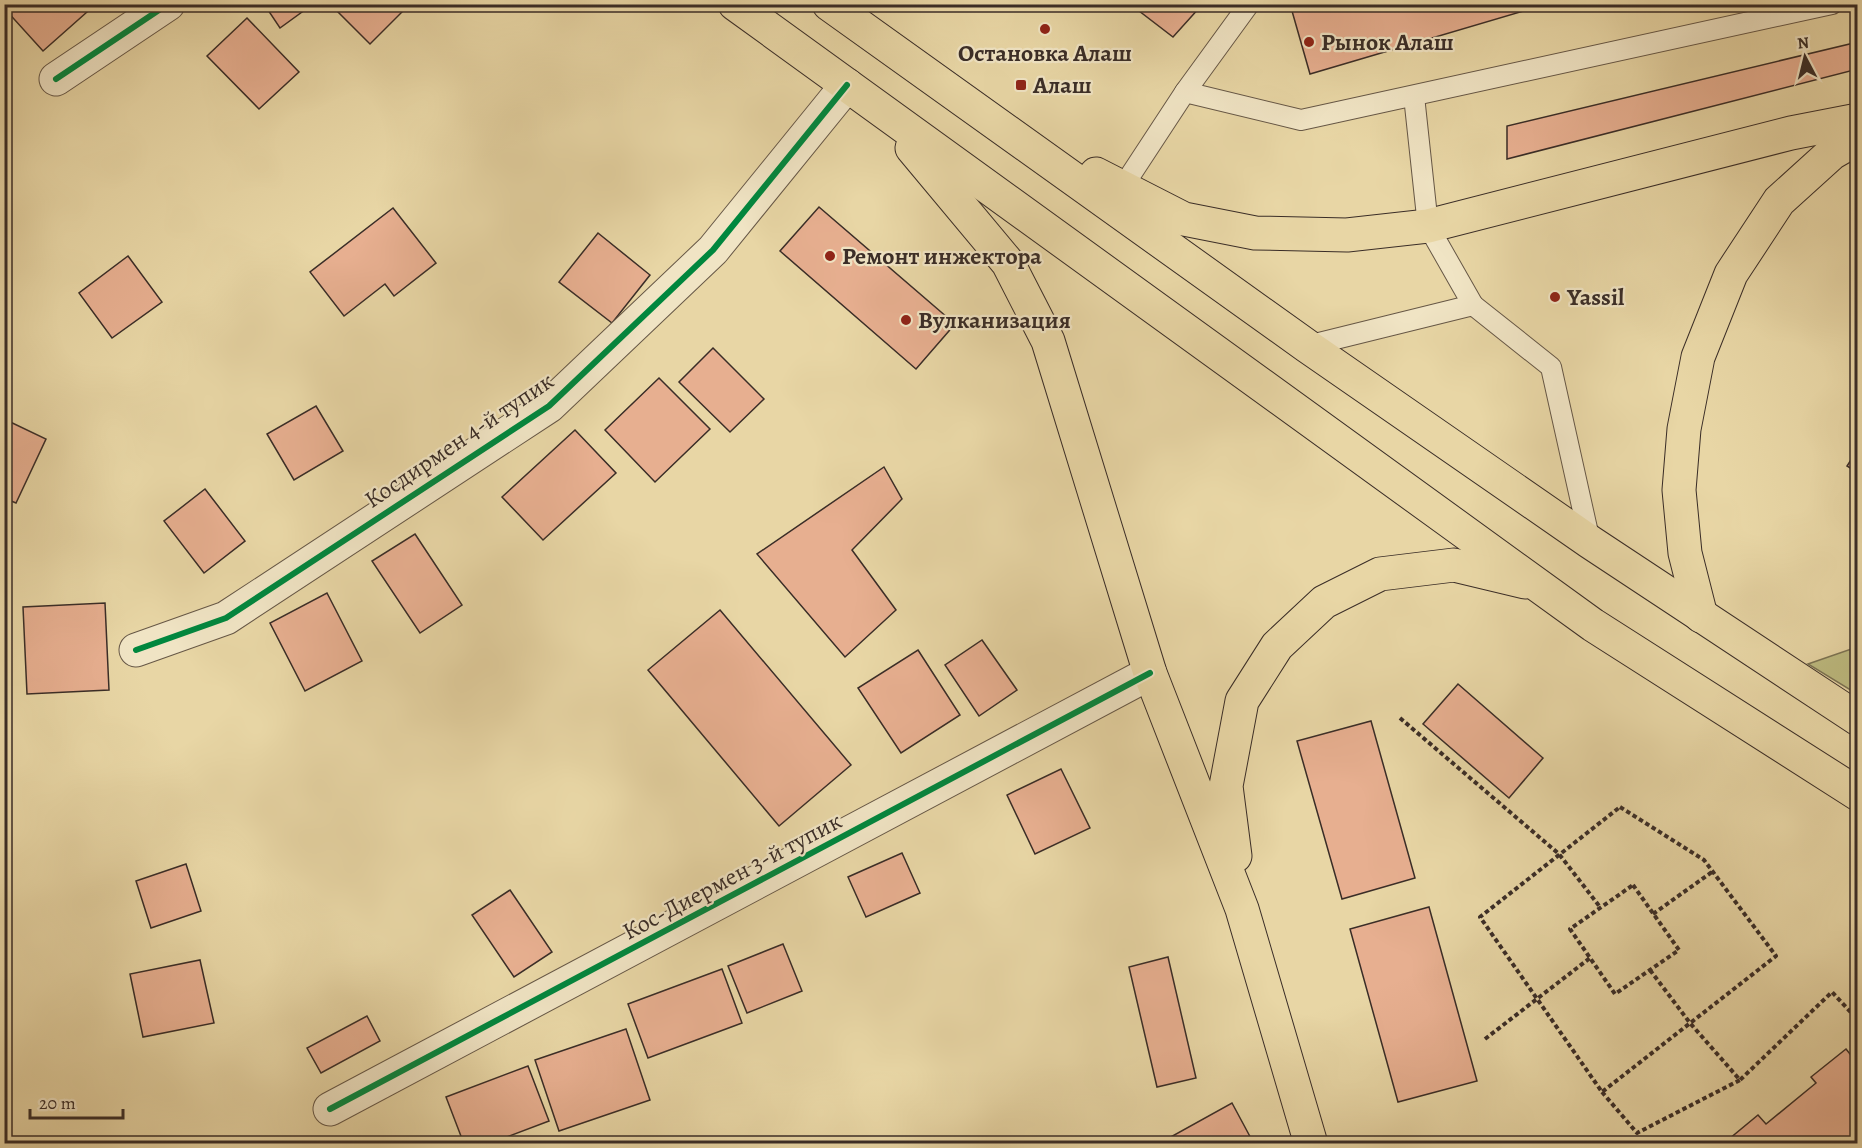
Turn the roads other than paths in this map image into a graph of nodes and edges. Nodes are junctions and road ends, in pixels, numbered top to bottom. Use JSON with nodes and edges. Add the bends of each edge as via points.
{"nodes":[{"id":1,"x":168,"y":4,"type":"edge"},
{"id":2,"x":735,"y":4,"type":"edge"},
{"id":3,"x":829,"y":4,"type":"edge"},
{"id":4,"x":1249,"y":4,"type":"edge"},
{"id":5,"x":1832,"y":4,"type":"edge"},
{"id":6,"x":56,"y":78,"type":"dead end"},
{"id":7,"x":847,"y":85,"type":"junction"},
{"id":8,"x":1185,"y":92,"type":"junction"},
{"id":9,"x":1414,"y":96,"type":"junction"},
{"id":10,"x":965,"y":101,"type":"junction"},
{"id":11,"x":890,"y":117,"type":"junction"},
{"id":12,"x":1857,"y":120,"type":"edge"},
{"id":13,"x":1857,"y":138,"type":"edge"},
{"id":14,"x":1122,"y":188,"type":"junction"},
{"id":15,"x":1428,"y":226,"type":"junction"},
{"id":16,"x":1473,"y":305,"type":"junction"},
{"id":17,"x":1307,"y":346,"type":"junction"},
{"id":18,"x":1590,"y":542,"type":"junction"},
{"id":19,"x":1538,"y":585,"type":"junction"},
{"id":20,"x":1701,"y":616,"type":"junction"},
{"id":21,"x":136,"y":650,"type":"dead end"},
{"id":22,"x":1150,"y":673,"type":"junction"},
{"id":23,"x":1857,"y":719,"type":"edge"},
{"id":24,"x":1857,"y":794,"type":"edge"},
{"id":25,"x":1242,"y":909,"type":"junction"},
{"id":26,"x":330,"y":1110,"type":"dead end"},
{"id":27,"x":1311,"y":1143,"type":"edge"}],
"edges":[{"from":1,"to":6,"type":"street"},
{"from":2,"to":7,"type":"highway"},
{"from":3,"to":10,"type":"highway"},
{"from":4,"to":8,"type":"lane"},
{"from":5,"to":9,"type":"lane"},
{"from":7,"to":11,"type":"highway"},
{"from":7,"to":21,"type":"street","name":"Косдирмен 4-й тупик","via":[[713,250],[549,406],[226,618]]},
{"from":8,"to":9,"type":"lane","via":[[1300,120]]},
{"from":8,"to":14,"type":"lane"},
{"from":9,"to":15,"type":"lane"},
{"from":10,"to":14,"type":"highway"},
{"from":10,"to":17,"type":"highway"},
{"from":11,"to":19,"type":"highway"},
{"from":11,"to":22,"type":"highway","via":[[1008,263],[1048,341]]},
{"from":12,"to":15,"type":"highway","via":[[1791,133]]},
{"from":13,"to":20,"type":"highway","via":[[1832,153],[1779,201],[1731,274],[1698,357],[1684,429],[1679,490],[1685,553]]},
{"from":14,"to":15,"type":"highway","via":[[1184,219],[1255,233],[1347,235]]},
{"from":15,"to":16,"type":"lane"},
{"from":16,"to":17,"type":"lane"},
{"from":16,"to":18,"type":"lane","via":[[1551,368]]},
{"from":17,"to":18,"type":"highway"},
{"from":18,"to":20,"type":"highway"},
{"from":19,"to":24,"type":"highway","via":[[1593,625]]},
{"from":19,"to":25,"type":"highway","via":[[1454,565],[1380,574],[1324,602],[1277,646],[1242,701],[1226,786]]},
{"from":20,"to":23,"type":"highway"},
{"from":22,"to":25,"type":"highway"},
{"from":22,"to":26,"type":"street","name":"Кос-Диермен 3-й тупик"},
{"from":25,"to":27,"type":"highway"}]}
